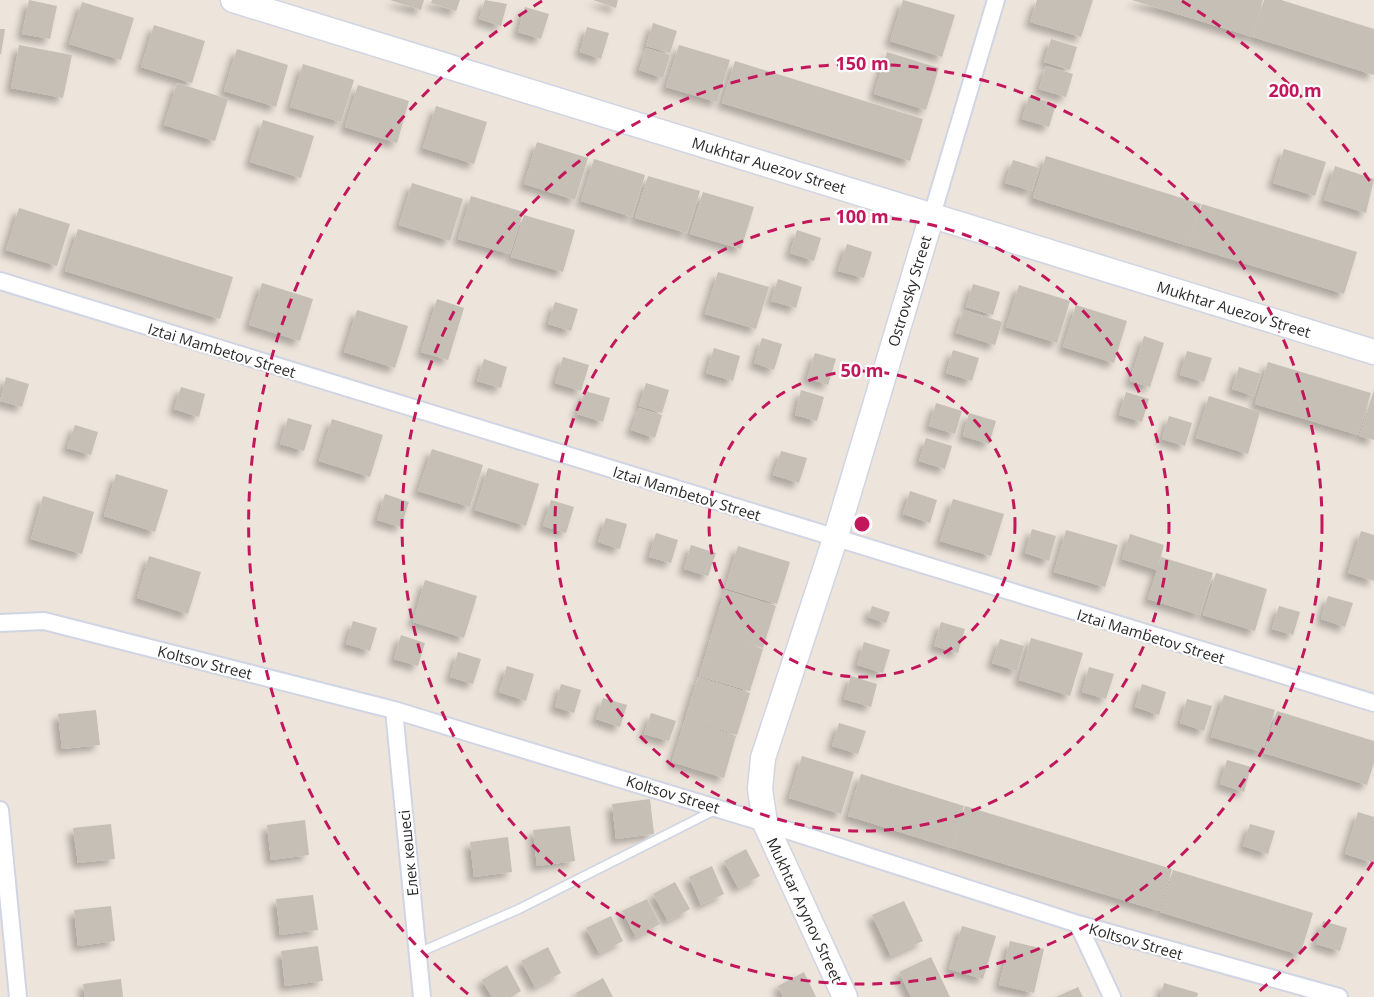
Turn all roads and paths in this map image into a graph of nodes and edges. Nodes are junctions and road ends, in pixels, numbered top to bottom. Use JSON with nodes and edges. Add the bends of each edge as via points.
{"nodes":[{"id":1,"x":233,"y":0,"type":"edge"},
{"id":2,"x":996,"y":0,"type":"edge"},
{"id":3,"x":932,"y":215,"type":"junction"},
{"id":4,"x":0,"y":281,"type":"edge"},
{"id":5,"x":1374,"y":352,"type":"edge"},
{"id":6,"x":835,"y":539,"type":"junction"},
{"id":7,"x":0,"y":623,"type":"edge"},
{"id":8,"x":1374,"y":704,"type":"edge"},
{"id":9,"x":394,"y":710,"type":"junction"},
{"id":10,"x":718,"y":808,"type":"junction"},
{"id":11,"x":0,"y":810,"type":"edge"},
{"id":12,"x":765,"y":823,"type":"junction"},
{"id":13,"x":1077,"y":924,"type":"junction"},
{"id":14,"x":418,"y":953,"type":"junction"},
{"id":15,"x":18,"y":997,"type":"edge"},
{"id":16,"x":422,"y":997,"type":"edge"},
{"id":17,"x":845,"y":997,"type":"edge"},
{"id":18,"x":1112,"y":997,"type":"edge"},
{"id":19,"x":1339,"y":997,"type":"edge"}],
"edges":[{"from":1,"to":3,"type":"street","name":"Mukhtar Auezov Street"},
{"from":2,"to":3,"type":"street","name":"Ostrovsky Street"},
{"from":3,"to":5,"type":"street","name":"Mukhtar Auezov Street"},
{"from":3,"to":6,"type":"street","name":"Ostrovsky Street"},
{"from":4,"to":6,"type":"street","name":"Iztai Mambetov Street"},
{"from":6,"to":8,"type":"street","name":"Iztai Mambetov Street"},
{"from":6,"to":12,"type":"street","name":"Ostrovsky Street","via":[[763,758],[760,789]]},
{"from":7,"to":9,"type":"street","name":"Koltsov Street","via":[[44,621]]},
{"from":9,"to":10,"type":"street","name":"Koltsov Street"},
{"from":9,"to":14,"type":"street","name":"Елек көшесі"},
{"from":10,"to":12,"type":"street","name":"Koltsov Street"},
{"from":10,"to":14,"type":"lane","via":[[519,909]]},
{"from":11,"to":15,"type":"street"},
{"from":12,"to":13,"type":"street","name":"Koltsov Street"},
{"from":12,"to":17,"type":"street","name":"Mukhtar Arynov Street"},
{"from":13,"to":18,"type":"street"},
{"from":13,"to":19,"type":"street","name":"Koltsov Street"},
{"from":14,"to":16,"type":"street","name":"Елек көшесі"}]}
